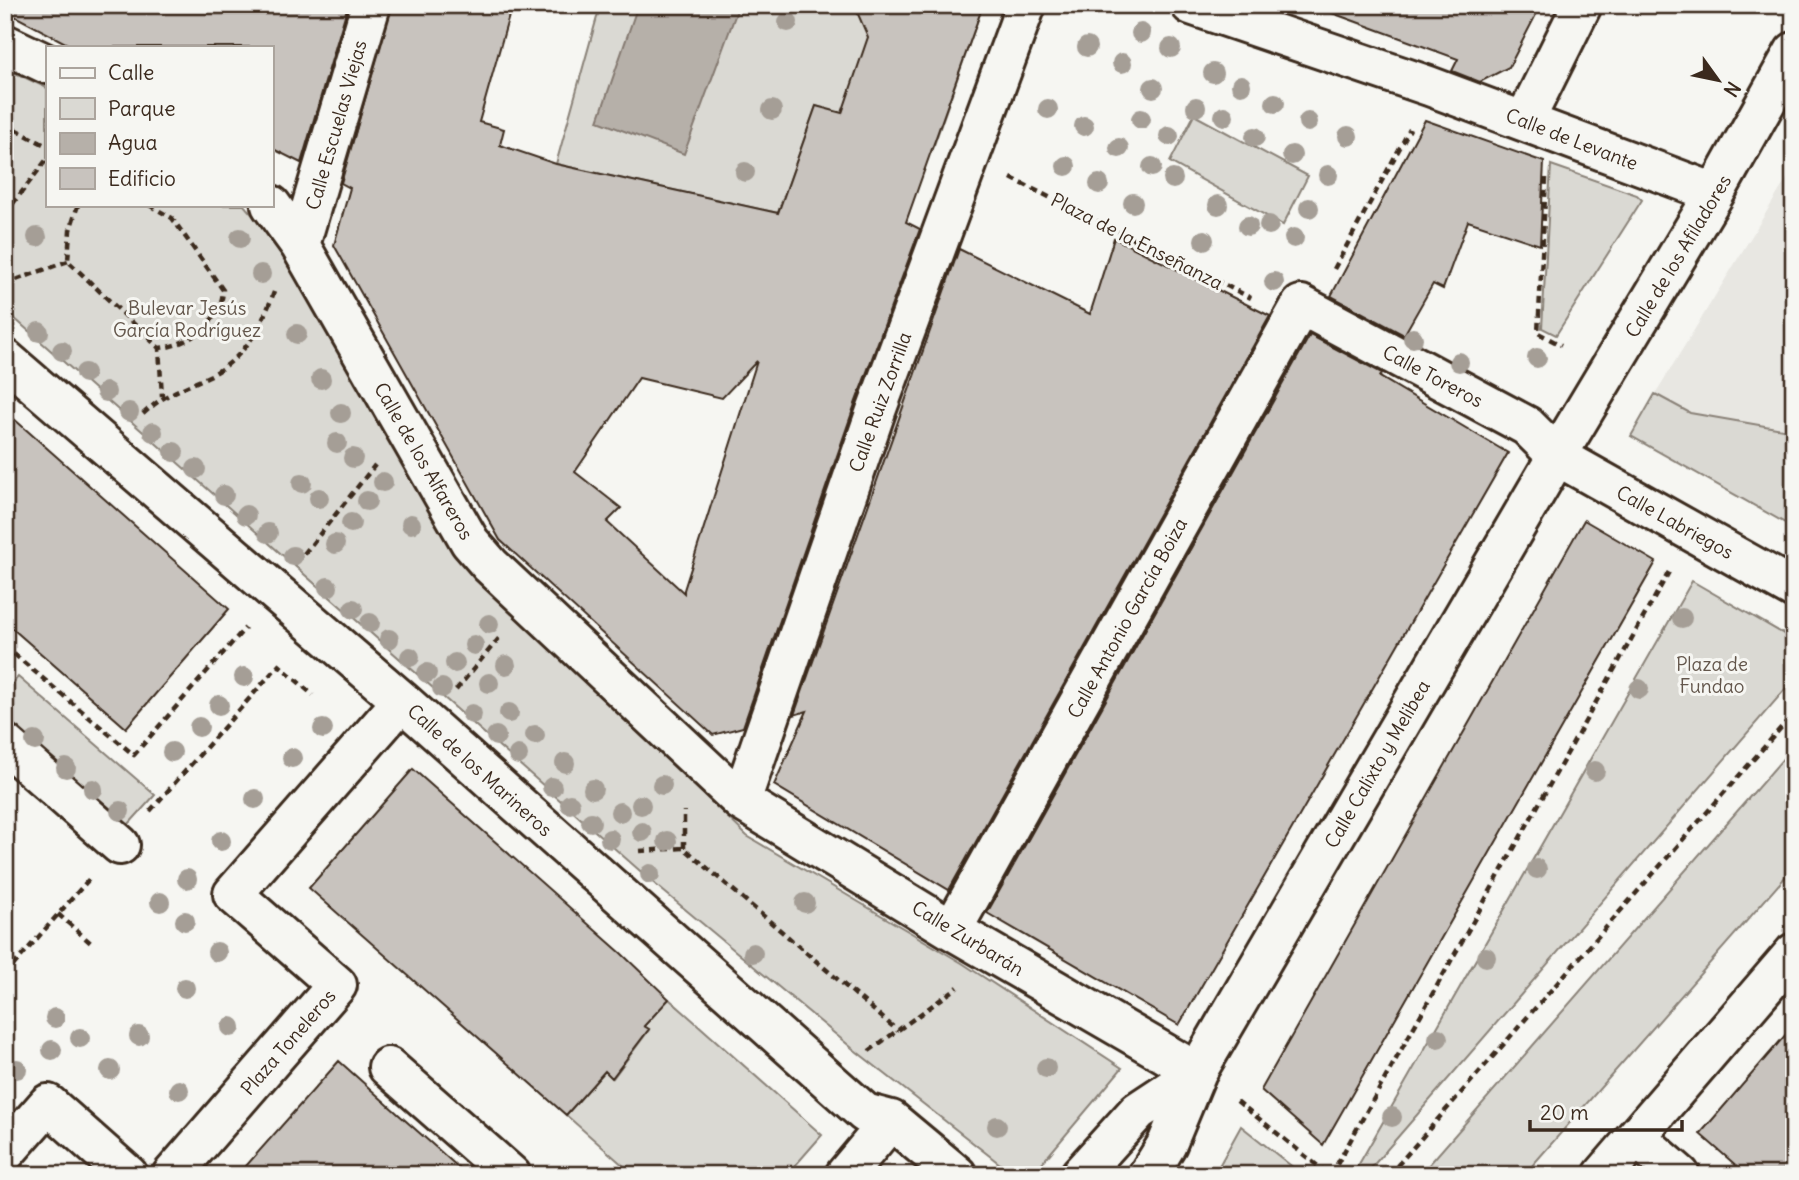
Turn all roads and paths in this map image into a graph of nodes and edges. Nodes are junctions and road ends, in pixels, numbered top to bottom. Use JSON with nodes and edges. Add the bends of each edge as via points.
{"nodes":[{"id":1,"x":371,"y":5,"type":"edge"},
{"id":2,"x":1026,"y":5,"type":"edge"},
{"id":3,"x":1191,"y":5,"type":"edge"},
{"id":4,"x":1582,"y":5,"type":"edge"},
{"id":5,"x":5,"y":44,"type":"edge"},
{"id":6,"x":1794,"y":52,"type":"edge"},
{"id":7,"x":46,"y":64,"type":"edge"},
{"id":8,"x":1525,"y":120,"type":"junction"},
{"id":9,"x":1414,"y":122,"type":"dead end"},
{"id":10,"x":5,"y":124,"type":"edge"},
{"id":11,"x":46,"y":145,"type":"edge"},
{"id":12,"x":46,"y":160,"type":"edge"},
{"id":13,"x":1547,"y":171,"type":"dead end"},
{"id":14,"x":1010,"y":178,"type":"dead end"},
{"id":15,"x":1715,"y":194,"type":"junction"},
{"id":16,"x":78,"y":206,"type":"edge"},
{"id":17,"x":151,"y":206,"type":"edge"},
{"id":18,"x":272,"y":206,"type":"edge"},
{"id":19,"x":5,"y":214,"type":"edge"},
{"id":20,"x":300,"y":245,"type":"junction"},
{"id":21,"x":5,"y":256,"type":"edge"},
{"id":22,"x":68,"y":261,"type":"junction"},
{"id":23,"x":1331,"y":274,"type":"dead end"},
{"id":24,"x":14,"y":279,"type":"junction"},
{"id":25,"x":5,"y":284,"type":"edge"},
{"id":26,"x":277,"y":284,"type":"dead end"},
{"id":27,"x":1252,"y":299,"type":"dead end"},
{"id":28,"x":1301,"y":305,"type":"joint"},
{"id":29,"x":1561,"y":345,"type":"dead end"},
{"id":30,"x":159,"y":348,"type":"junction"},
{"id":31,"x":5,"y":359,"type":"edge"},
{"id":32,"x":162,"y":396,"type":"junction"},
{"id":33,"x":143,"y":414,"type":"dead end"},
{"id":34,"x":1557,"y":456,"type":"junction"},
{"id":35,"x":377,"y":462,"type":"dead end"},
{"id":36,"x":303,"y":555,"type":"dead end"},
{"id":37,"x":1676,"y":560,"type":"dead end"},
{"id":38,"x":1794,"y":589,"type":"edge"},
{"id":39,"x":252,"y":621,"type":"dead end"},
{"id":40,"x":504,"y":633,"type":"dead end"},
{"id":41,"x":5,"y":652,"type":"edge"},
{"id":42,"x":456,"y":690,"type":"dead end"},
{"id":43,"x":313,"y":695,"type":"dead end"},
{"id":44,"x":402,"y":701,"type":"junction"},
{"id":45,"x":1794,"y":713,"type":"edge"},
{"id":46,"x":5,"y":744,"type":"edge"},
{"id":47,"x":741,"y":801,"type":"junction"},
{"id":48,"x":120,"y":845,"type":"joint"},
{"id":49,"x":633,"y":852,"type":"dead end"},
{"id":50,"x":75,"y":894,"type":"dead end"},
{"id":51,"x":58,"y":914,"type":"junction"},
{"id":52,"x":952,"y":930,"type":"junction"},
{"id":53,"x":92,"y":944,"type":"dead end"},
{"id":54,"x":1794,"y":953,"type":"edge"},
{"id":55,"x":5,"y":975,"type":"edge"},
{"id":56,"x":959,"y":985,"type":"dead end"},
{"id":57,"x":898,"y":1031,"type":"junction"},
{"id":58,"x":869,"y":1051,"type":"dead end"},
{"id":59,"x":387,"y":1067,"type":"dead end"},
{"id":60,"x":1197,"y":1072,"type":"junction"},
{"id":61,"x":1237,"y":1101,"type":"dead end"},
{"id":62,"x":891,"y":1120,"type":"junction"},
{"id":63,"x":1636,"y":1137,"type":"junction"},
{"id":64,"x":5,"y":1153,"type":"edge"},
{"id":65,"x":128,"y":1175,"type":"edge"},
{"id":66,"x":172,"y":1175,"type":"edge"},
{"id":67,"x":511,"y":1175,"type":"edge"},
{"id":68,"x":845,"y":1175,"type":"edge"},
{"id":69,"x":957,"y":1175,"type":"edge"},
{"id":70,"x":1080,"y":1175,"type":"edge"},
{"id":71,"x":1148,"y":1175,"type":"edge"},
{"id":72,"x":1330,"y":1175,"type":"edge"},
{"id":73,"x":1389,"y":1175,"type":"edge"},
{"id":74,"x":1603,"y":1175,"type":"edge"},
{"id":75,"x":1680,"y":1175,"type":"edge"}],
"edges":[{"from":1,"to":20,"type":"street","name":"Calle Escuelas Viejas"},
{"from":2,"to":47,"type":"street","name":"Calle Ruiz Zorrilla","via":[[876,411]]},
{"from":3,"to":8,"type":"street","name":"Calle de Levante"},
{"from":4,"to":8,"type":"street"},
{"from":5,"to":7,"type":"street"},
{"from":6,"to":15,"type":"street","name":"Calle de los Afiladores"},
{"from":8,"to":15,"type":"street","name":"Calle de Levante"},
{"from":9,"to":23,"type":"path"},
{"from":10,"to":11,"type":"path"},
{"from":12,"to":19,"type":"path"},
{"from":13,"to":29,"type":"path","via":[[1538,332]]},
{"from":14,"to":27,"type":"path","name":"Plaza de la Enseñanza"},
{"from":15,"to":34,"type":"street","name":"Calle de los Afiladores"},
{"from":16,"to":22,"type":"path","via":[[69,230]]},
{"from":17,"to":30,"type":"path","via":[[172,218],[223,289],[223,303],[211,322],[176,347]]},
{"from":18,"to":20,"type":"street","name":"Calle de los Alfareros"},
{"from":20,"to":47,"type":"street","name":"Calle de los Alfareros","via":[[470,542]]},
{"from":21,"to":24,"type":"path"},
{"from":22,"to":24,"type":"path"},
{"from":22,"to":30,"type":"path"},
{"from":24,"to":25,"type":"path"},
{"from":26,"to":32,"type":"path","via":[[248,347],[211,375]]},
{"from":28,"to":34,"type":"street","name":"Calle Toreros","via":[[1527,426]]},
{"from":28,"to":52,"type":"street","name":"Calle Antonio García Boiza"},
{"from":30,"to":32,"type":"path"},
{"from":31,"to":44,"type":"street","name":"Calle de los Marineros"},
{"from":32,"to":33,"type":"path"},
{"from":34,"to":38,"type":"street","name":"Calle Labriegos"},
{"from":34,"to":60,"type":"street","name":"Calle Calixto y Melibea"},
{"from":35,"to":36,"type":"path"},
{"from":37,"to":72,"type":"path"},
{"from":39,"to":41,"type":"path","via":[[134,755],[8,649]]},
{"from":40,"to":42,"type":"path"},
{"from":43,"to":48,"type":"path","via":[[278,665]]},
{"from":44,"to":62,"type":"street","name":"Calle de los Marineros","via":[[865,1112]]},
{"from":44,"to":66,"type":"street","name":"Plaza Toneleros","via":[[233,894],[337,985]]},
{"from":45,"to":73,"type":"path"},
{"from":46,"to":48,"type":"street"},
{"from":47,"to":52,"type":"street","name":"Calle Zurbarán"},
{"from":49,"to":57,"type":"path","via":[[684,848]]},
{"from":50,"to":51,"type":"path"},
{"from":51,"to":53,"type":"path"},
{"from":51,"to":55,"type":"path"},
{"from":52,"to":60,"type":"street","name":"Calle Zurbarán"},
{"from":54,"to":63,"type":"street"},
{"from":56,"to":57,"type":"path"},
{"from":57,"to":58,"type":"path"},
{"from":59,"to":67,"type":"street"},
{"from":60,"to":70,"type":"street","name":"Calle Calixto y Melibea","via":[[1138,1111]]},
{"from":60,"to":71,"type":"street","name":"Calle Calixto y Melibea","via":[[1167,1144]]},
{"from":61,"to":72,"type":"path"},
{"from":62,"to":68,"type":"street"},
{"from":62,"to":69,"type":"street","name":"Calle de los Marineros"},
{"from":63,"to":74,"type":"street"},
{"from":63,"to":75,"type":"street"},
{"from":64,"to":65,"type":"street","via":[[48,1104]]}]}
